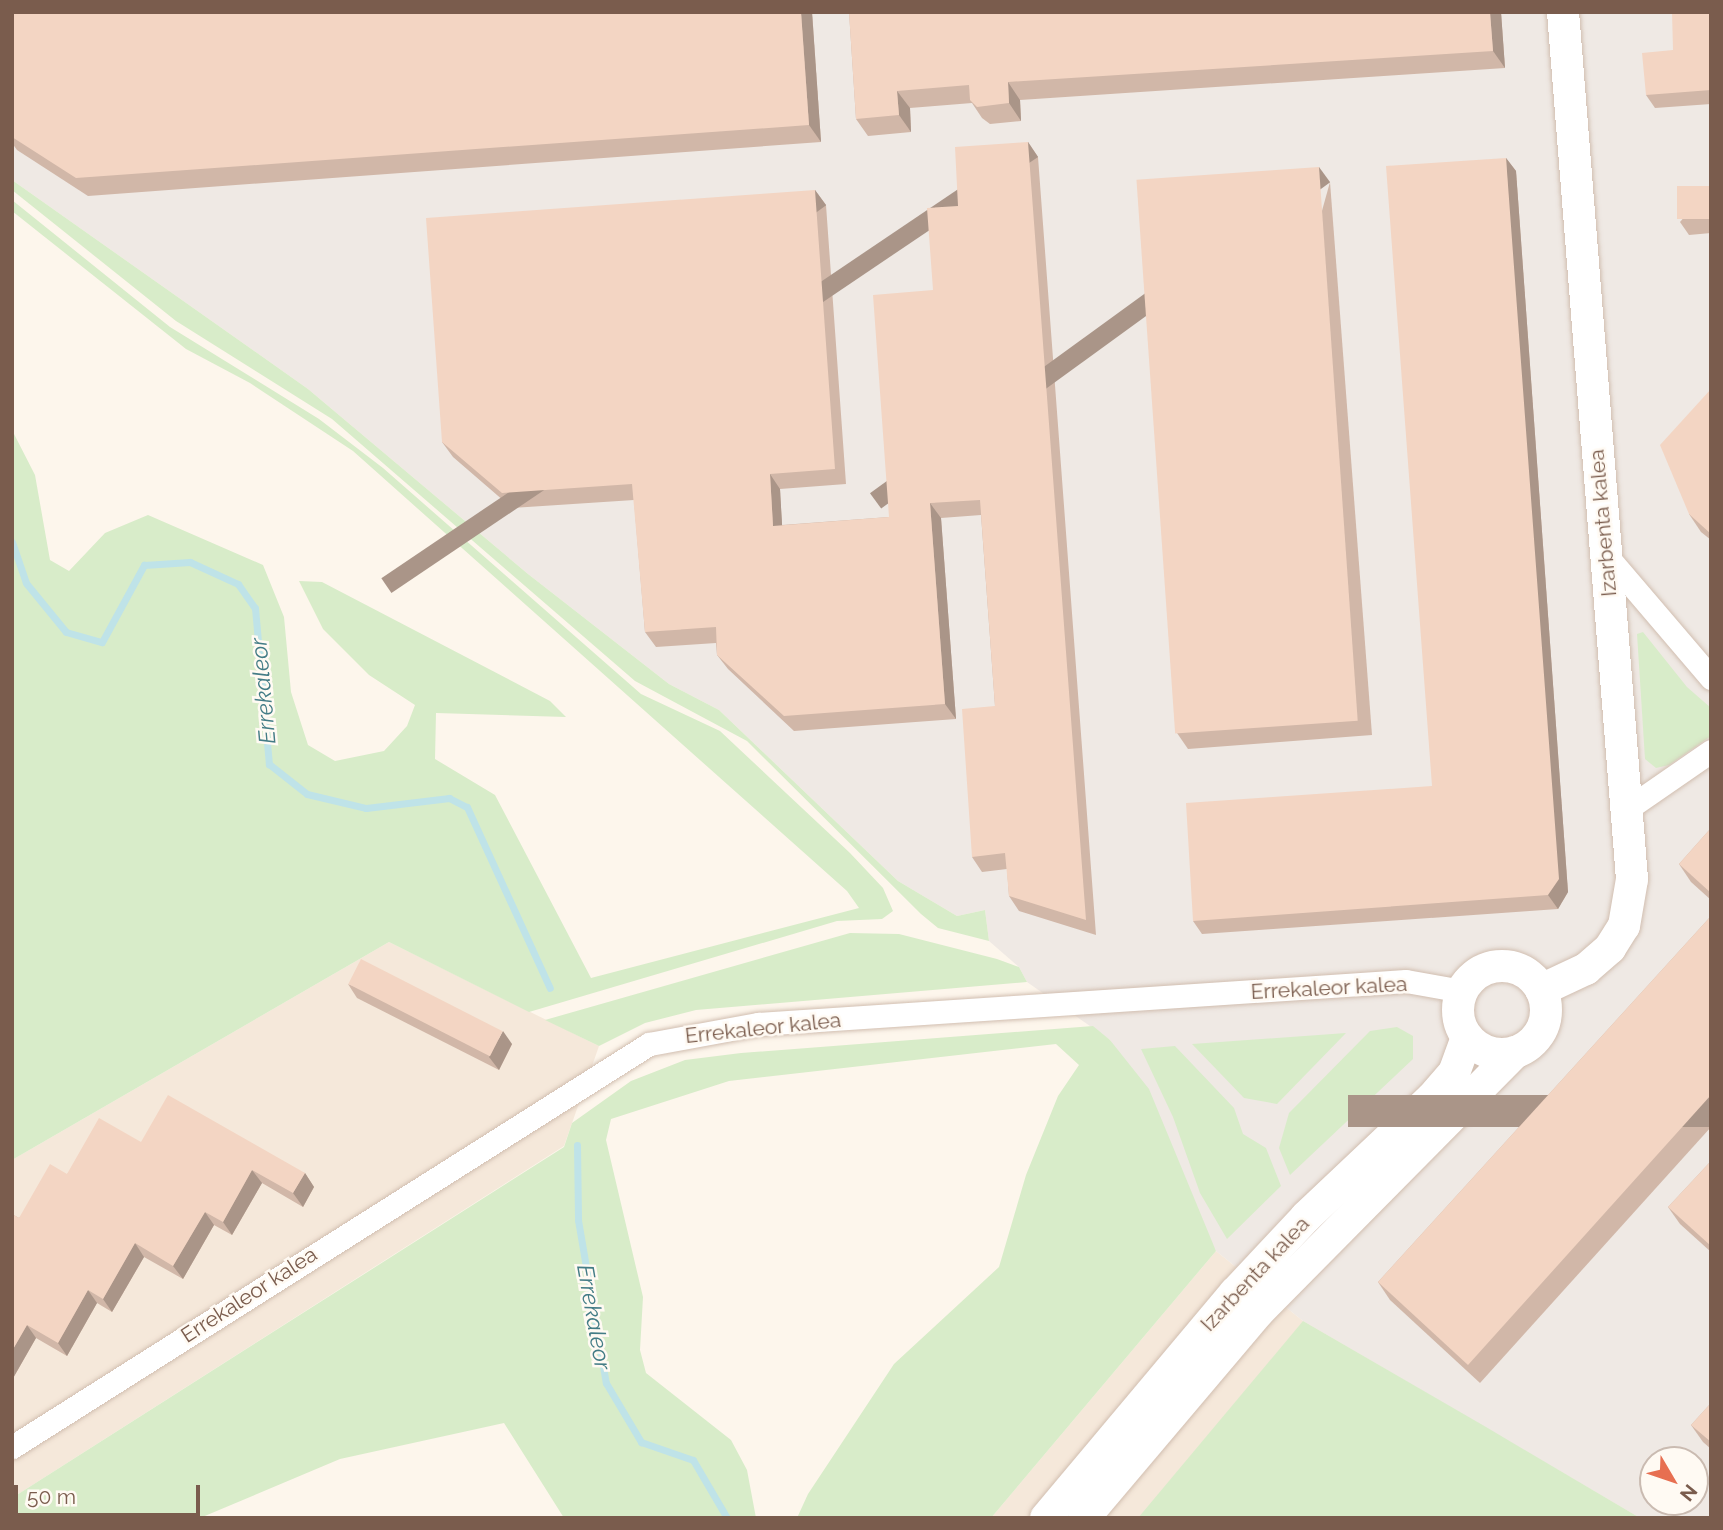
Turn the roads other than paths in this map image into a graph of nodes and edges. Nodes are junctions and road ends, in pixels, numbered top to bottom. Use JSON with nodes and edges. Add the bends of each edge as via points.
{"nodes":[{"id":1,"x":1563,"y":12,"type":"edge"},
{"id":2,"x":1606,"y":554,"type":"junction"},
{"id":3,"x":1711,"y":678,"type":"edge"},
{"id":4,"x":1711,"y":751,"type":"edge"},
{"id":5,"x":1627,"y":809,"type":"junction"},
{"id":6,"x":1541,"y":990,"type":"junction"},
{"id":7,"x":1462,"y":991,"type":"junction"},
{"id":8,"x":1467,"y":1038,"type":"junction"},
{"id":9,"x":1516,"y":1052,"type":"junction"},
{"id":10,"x":12,"y":1447,"type":"edge"},
{"id":11,"x":1046,"y":1518,"type":"edge"},
{"id":12,"x":1084,"y":1518,"type":"edge"}],
"edges":[{"from":1,"to":2,"type":"main road","name":"Izarbenta kalea"},
{"from":2,"to":3,"type":"street"},
{"from":2,"to":5,"type":"main road","name":"Izarbenta kalea"},
{"from":4,"to":5,"type":"street"},
{"from":5,"to":6,"type":"main road","name":"Izarbenta kalea","via":[[1632,879],[1624,926],[1610,948],[1586,969]]},
{"from":6,"to":7,"type":"main road","via":[[1529,975],[1511,967],[1492,967],[1474,976]]},
{"from":6,"to":9,"type":"main road","via":[[1545,1020],[1529,1045]]},
{"from":7,"to":8,"type":"main road","via":[[1460,1023]]},
{"from":7,"to":10,"type":"street","name":"Errekaleor kalea","via":[[1406,982],[758,1024],[649,1044]]},
{"from":8,"to":9,"type":"main road","via":[[1492,1053]]},
{"from":8,"to":11,"type":"main road","name":"Izarbenta kalea","via":[[1454,1073],[1235,1293]]},
{"from":9,"to":12,"type":"main road","name":"Izarbenta kalea","via":[[1258,1312]]}]}
